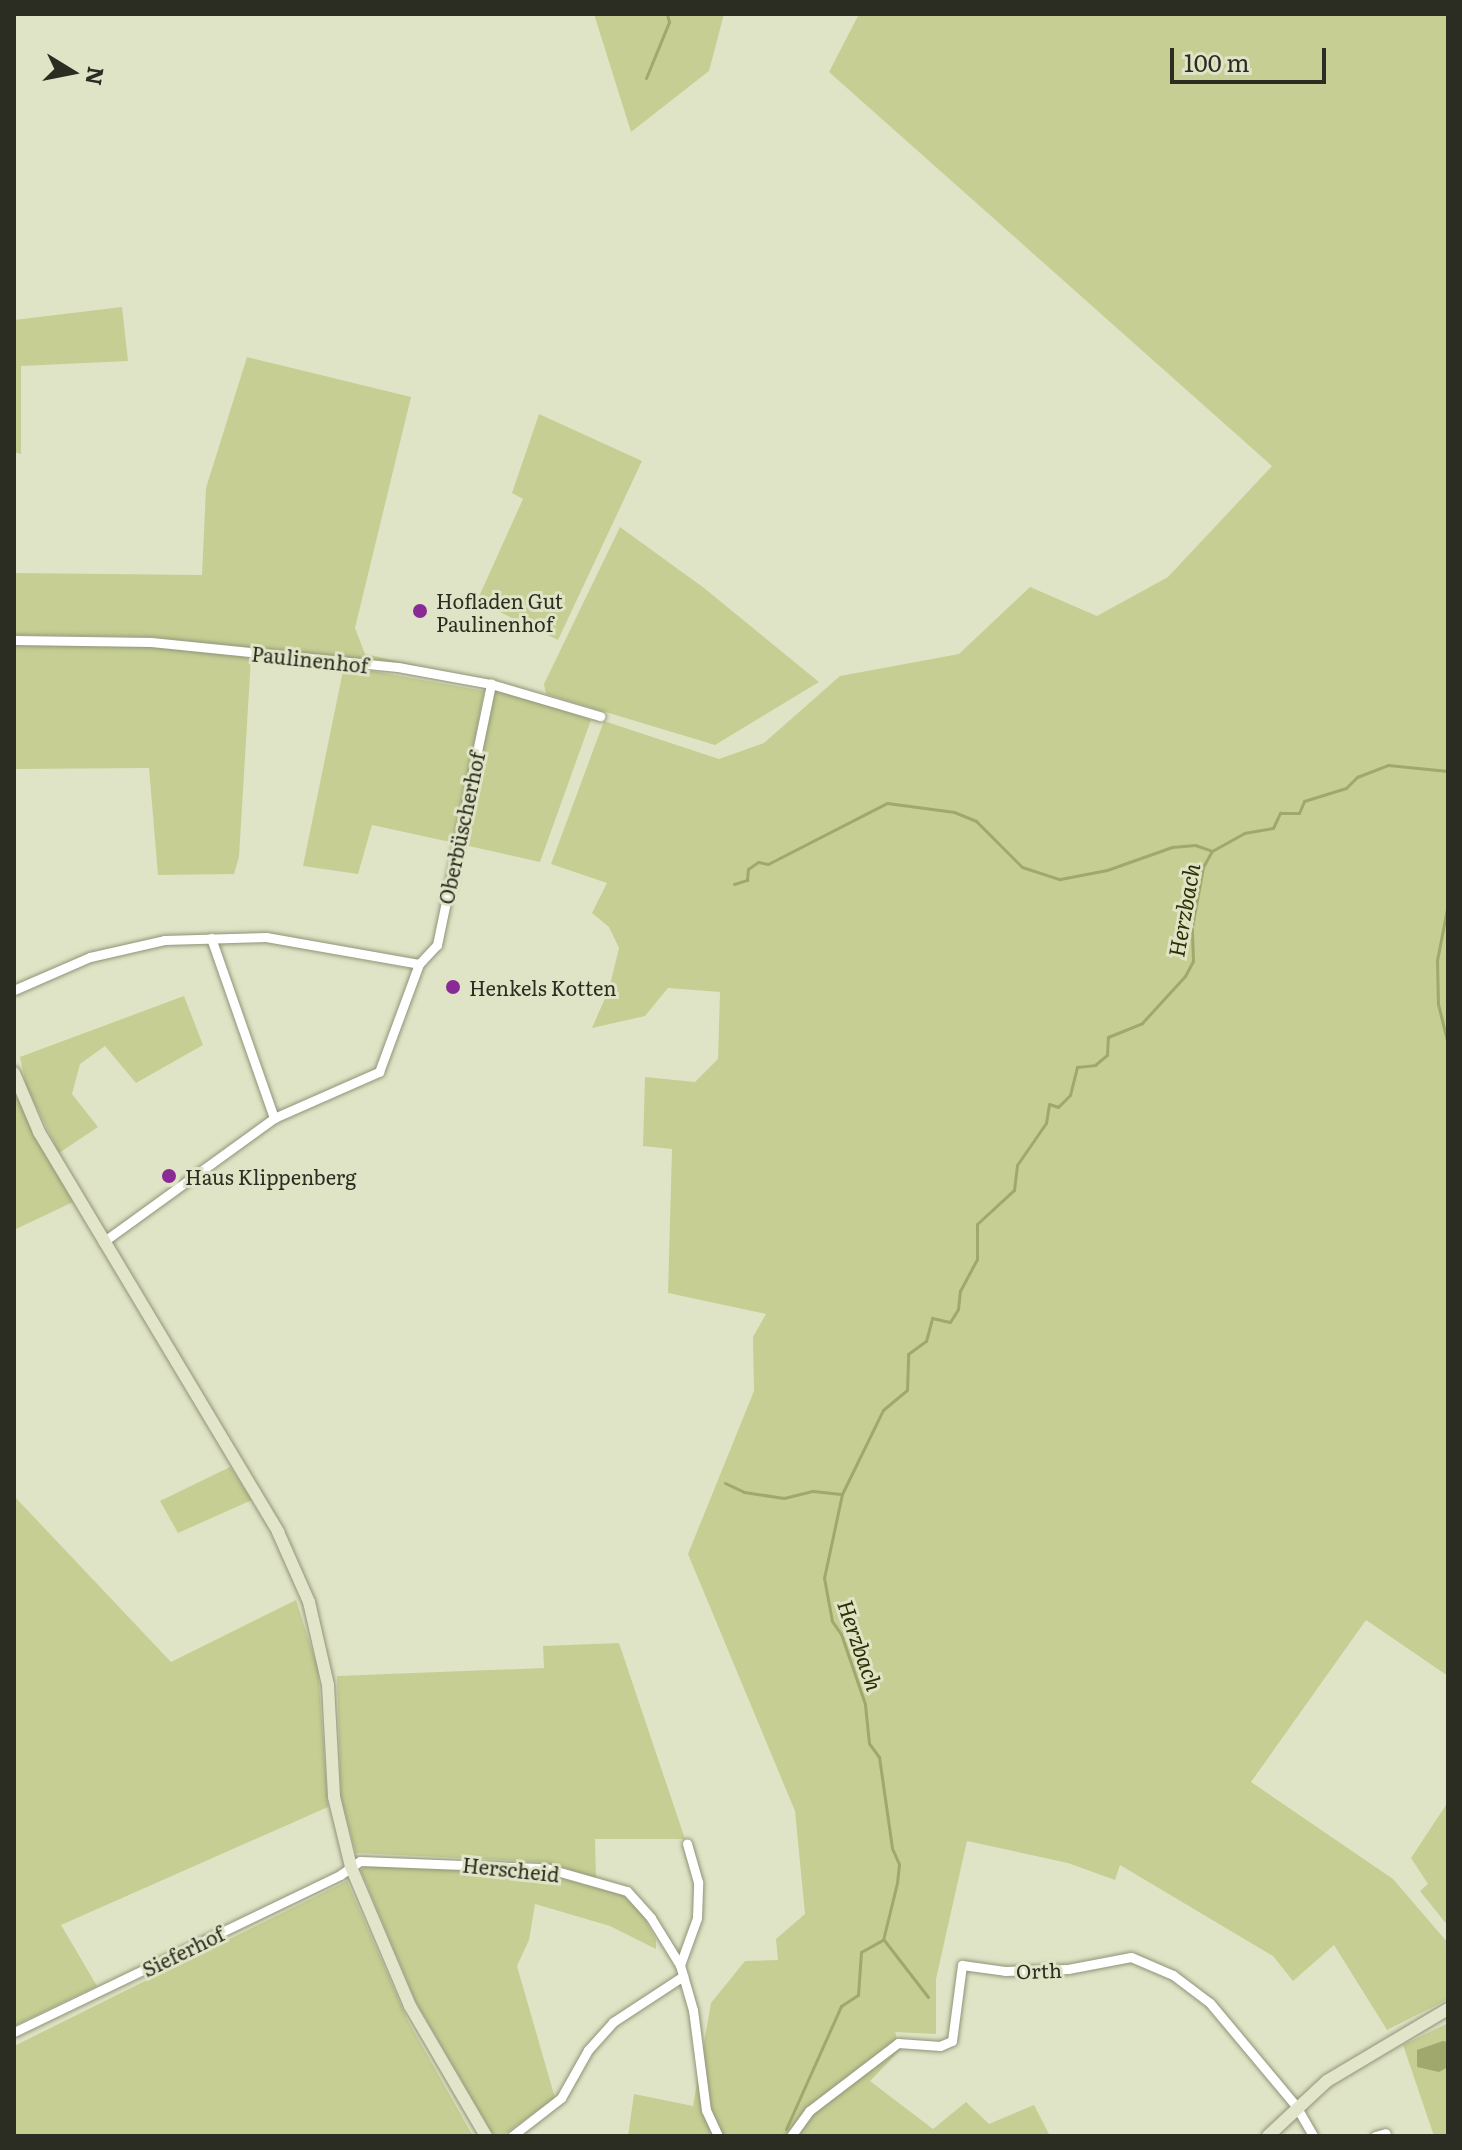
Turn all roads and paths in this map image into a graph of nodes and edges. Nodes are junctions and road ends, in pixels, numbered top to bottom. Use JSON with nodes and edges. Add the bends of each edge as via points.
{"nodes":[{"id":1,"x":14,"y":640,"type":"edge"},
{"id":2,"x":491,"y":684,"type":"junction"},
{"id":3,"x":600,"y":716,"type":"dead end"},
{"id":4,"x":211,"y":938,"type":"junction"},
{"id":5,"x":419,"y":964,"type":"junction"},
{"id":6,"x":14,"y":990,"type":"edge"},
{"id":7,"x":14,"y":1073,"type":"edge"},
{"id":8,"x":274,"y":1118,"type":"junction"},
{"id":9,"x":103,"y":1242,"type":"junction"},
{"id":10,"x":687,"y":1844,"type":"dead end"},
{"id":11,"x":351,"y":1867,"type":"junction"},
{"id":12,"x":680,"y":1965,"type":"junction"},
{"id":13,"x":683,"y":1976,"type":"junction"},
{"id":14,"x":1448,"y":2009,"type":"edge"},
{"id":15,"x":14,"y":2032,"type":"edge"},
{"id":16,"x":1296,"y":2106,"type":"junction"},
{"id":17,"x":1386,"y":2133,"type":"dead end"},
{"id":18,"x":486,"y":2136,"type":"edge"},
{"id":19,"x":512,"y":2136,"type":"edge"},
{"id":20,"x":718,"y":2136,"type":"edge"},
{"id":21,"x":791,"y":2136,"type":"edge"},
{"id":22,"x":1268,"y":2136,"type":"edge"},
{"id":23,"x":1313,"y":2136,"type":"edge"},
{"id":24,"x":1375,"y":2136,"type":"edge"}],
"edges":[{"from":1,"to":2,"type":"street","name":"Paulinenhof","via":[[151,642],[398,667]]},
{"from":2,"to":3,"type":"street","name":"Paulinenhof"},
{"from":2,"to":5,"type":"street","name":"Oberbüscherhof","via":[[437,945]]},
{"from":4,"to":5,"type":"street","via":[[266,937]]},
{"from":4,"to":6,"type":"street","via":[[164,940],[90,957]]},
{"from":4,"to":8,"type":"street"},
{"from":5,"to":8,"type":"street","name":"Oberbüscherhof","via":[[379,1072]]},
{"from":7,"to":9,"type":"street","via":[[39,1132]]},
{"from":8,"to":9,"type":"street","name":"Oberbüscherhof"},
{"from":9,"to":11,"type":"street","via":[[278,1532],[309,1602],[328,1685],[335,1808]]},
{"from":10,"to":12,"type":"street","via":[[698,1882],[697,1918]]},
{"from":11,"to":12,"type":"street","name":"Herscheid","via":[[360,1861],[546,1868],[627,1891]]},
{"from":11,"to":15,"type":"street","name":"Sieferhof"},
{"from":11,"to":18,"type":"street","via":[[410,2006]]},
{"from":12,"to":13,"type":"street","name":"Herscheid"},
{"from":13,"to":19,"type":"street","via":[[613,2022],[588,2050],[561,2098]]},
{"from":13,"to":20,"type":"street","name":"Herscheid","via":[[706,2110]]},
{"from":14,"to":16,"type":"street","via":[[1360,2058]]},
{"from":16,"to":21,"type":"street","name":"Orth","via":[[1210,2003],[1173,1975],[1131,1957],[1068,1969],[1005,1971],[962,1965],[952,2041],[940,2046],[898,2043],[809,2111]]},
{"from":16,"to":22,"type":"street"},
{"from":16,"to":23,"type":"street"},
{"from":17,"to":24,"type":"street"}]}
